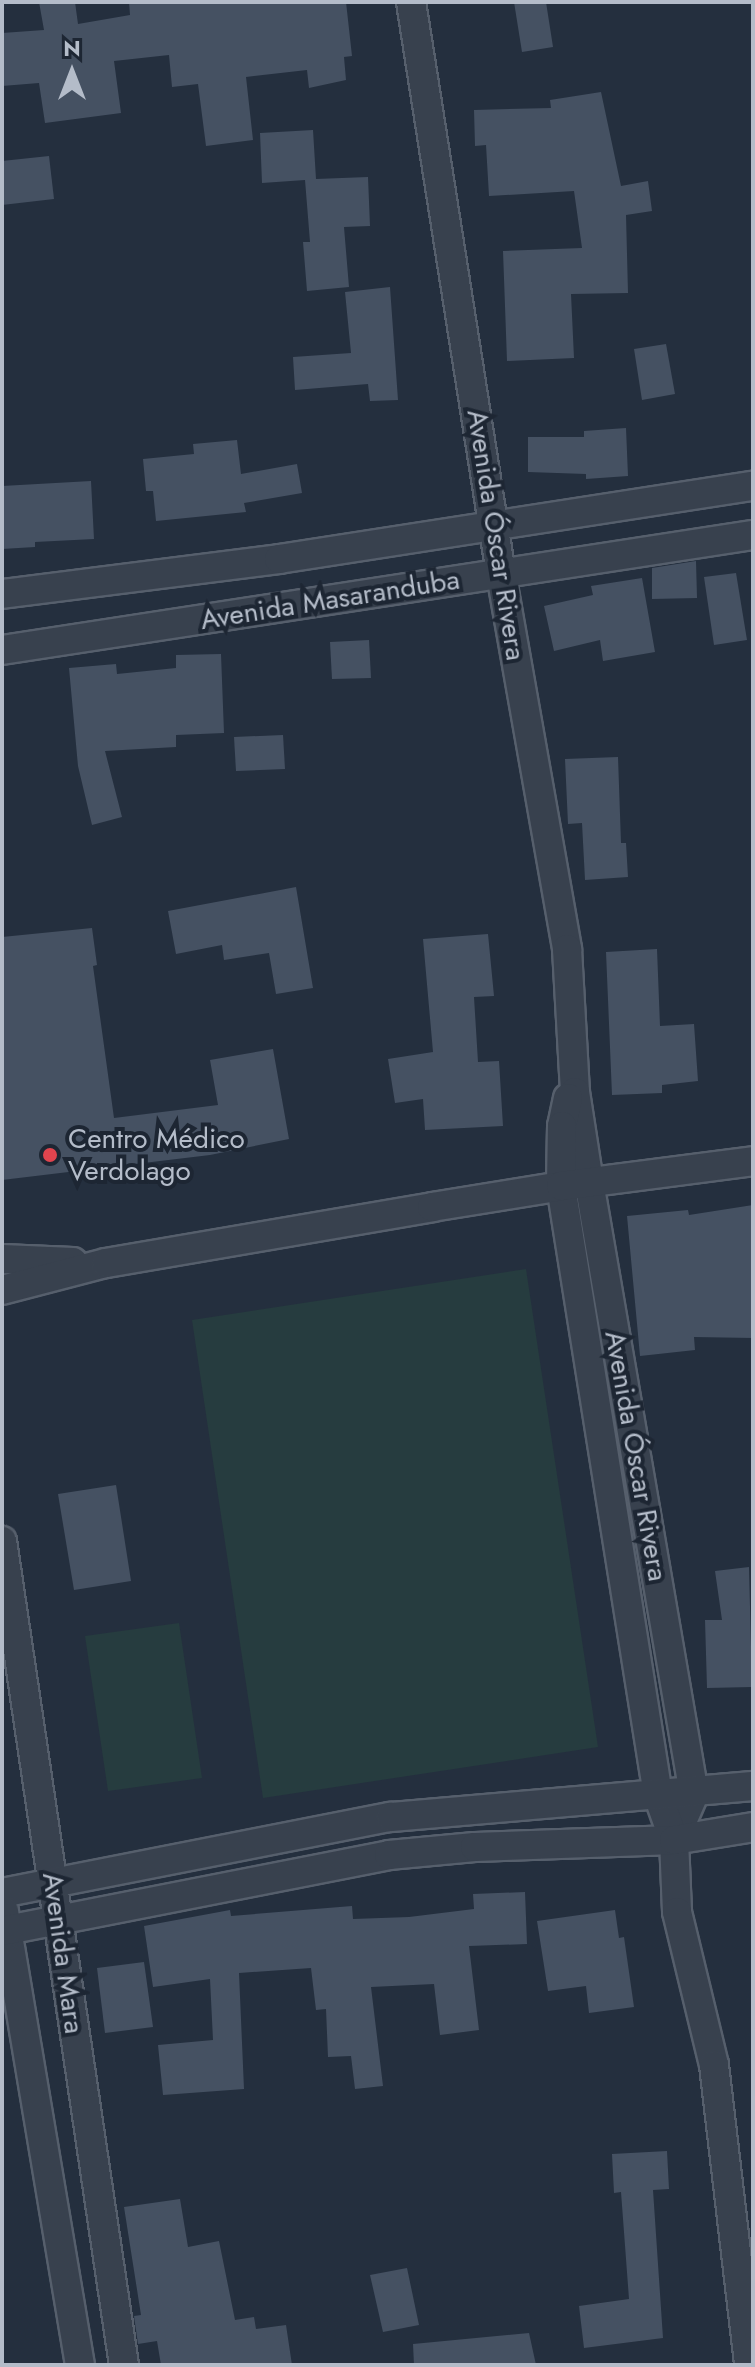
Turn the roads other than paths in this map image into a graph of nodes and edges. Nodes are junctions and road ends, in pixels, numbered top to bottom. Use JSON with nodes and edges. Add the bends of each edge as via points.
{"nodes":[{"id":1,"x":411,"y":2,"type":"edge"},
{"id":2,"x":753,"y":486,"type":"edge"},
{"id":3,"x":494,"y":524,"type":"junction"},
{"id":4,"x":753,"y":535,"type":"edge"},
{"id":5,"x":501,"y":574,"type":"junction"},
{"id":6,"x":2,"y":594,"type":"edge"},
{"id":7,"x":2,"y":650,"type":"edge"},
{"id":8,"x":753,"y":1161,"type":"edge"},
{"id":9,"x":575,"y":1184,"type":"junction"},
{"id":10,"x":2,"y":1259,"type":"edge"},
{"id":11,"x":106,"y":1263,"type":"junction"},
{"id":12,"x":2,"y":1290,"type":"edge"},
{"id":13,"x":2,"y":1541,"type":"edge"},
{"id":14,"x":753,"y":1786,"type":"edge"},
{"id":15,"x":694,"y":1794,"type":"junction"},
{"id":16,"x":658,"y":1795,"type":"junction"},
{"id":17,"x":753,"y":1827,"type":"edge"},
{"id":18,"x":674,"y":1840,"type":"junction"},
{"id":19,"x":53,"y":1883,"type":"junction"},
{"id":20,"x":2,"y":1896,"type":"edge"},
{"id":21,"x":59,"y":1920,"type":"junction"},
{"id":22,"x":4,"y":1931,"type":"edge"},
{"id":23,"x":80,"y":2365,"type":"edge"},
{"id":24,"x":124,"y":2365,"type":"edge"},
{"id":25,"x":749,"y":2365,"type":"edge"}],
"edges":[{"from":1,"to":3,"type":"street","name":"Avenida Óscar Rivera"},
{"from":2,"to":3,"type":"street"},
{"from":3,"to":5,"type":"street","name":"Avenida Óscar Rivera"},
{"from":3,"to":6,"type":"street","via":[[279,559]]},
{"from":4,"to":5,"type":"street","name":"Avenida Masaranduba"},
{"from":5,"to":7,"type":"street","name":"Avenida Masaranduba"},
{"from":5,"to":9,"type":"street","name":"Avenida Óscar Rivera","via":[[567,949],[574,1070],[562,1126]]},
{"from":8,"to":9,"type":"street"},
{"from":9,"to":11,"type":"street"},
{"from":9,"to":15,"type":"street","name":"Avenida Óscar Rivera"},
{"from":9,"to":16,"type":"street","name":"Avenida Óscar Rivera"},
{"from":10,"to":11,"type":"street"},
{"from":11,"to":12,"type":"street"},
{"from":13,"to":19,"type":"street","name":"Avenida Mara"},
{"from":14,"to":15,"type":"street"},
{"from":15,"to":16,"type":"street"},
{"from":15,"to":18,"type":"street","name":"Avenida Óscar Rivera"},
{"from":16,"to":18,"type":"street","name":"Avenida Óscar Rivera"},
{"from":16,"to":19,"type":"street","via":[[391,1817]]},
{"from":17,"to":18,"type":"street"},
{"from":18,"to":21,"type":"street","via":[[389,1855]]},
{"from":18,"to":25,"type":"street","name":"Avenida Óscar Rivera","via":[[677,1912],[714,2065]]},
{"from":19,"to":20,"type":"street"},
{"from":19,"to":21,"type":"street","name":"Avenida Mara"},
{"from":20,"to":22,"type":"street","name":"Avenida Mara"},
{"from":21,"to":22,"type":"street"},
{"from":21,"to":24,"type":"street","name":"Avenida Mara"},
{"from":22,"to":23,"type":"street","name":"Avenida Mara"}]}
